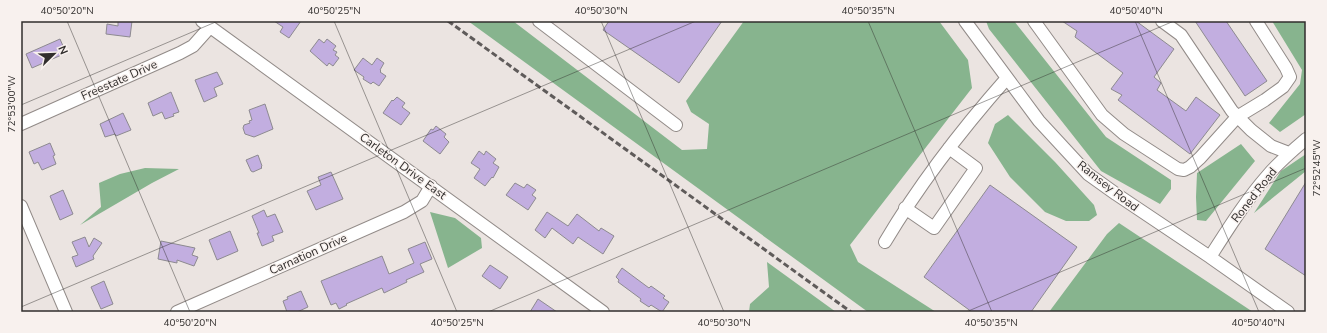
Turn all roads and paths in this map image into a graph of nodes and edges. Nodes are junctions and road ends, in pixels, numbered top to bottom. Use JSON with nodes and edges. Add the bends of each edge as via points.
{"nodes":[{"id":1,"x":539,"y":21,"type":"edge"},
{"id":2,"x":965,"y":21,"type":"edge"},
{"id":3,"x":1034,"y":21,"type":"edge"},
{"id":4,"x":1162,"y":21,"type":"edge"},
{"id":5,"x":1256,"y":21,"type":"edge"},
{"id":6,"x":206,"y":24,"type":"edge"},
{"id":7,"x":1007,"y":78,"type":"junction"},
{"id":8,"x":1237,"y":116,"type":"junction"},
{"id":9,"x":21,"y":124,"type":"edge"},
{"id":10,"x":676,"y":125,"type":"dead end"},
{"id":11,"x":1306,"y":139,"type":"edge"},
{"id":12,"x":950,"y":148,"type":"junction"},
{"id":13,"x":1289,"y":153,"type":"junction"},
{"id":14,"x":431,"y":186,"type":"junction"},
{"id":15,"x":21,"y":206,"type":"edge"},
{"id":16,"x":905,"y":208,"type":"junction"},
{"id":17,"x":885,"y":242,"type":"dead end"},
{"id":18,"x":1210,"y":257,"type":"junction"},
{"id":19,"x":66,"y":312,"type":"edge"},
{"id":20,"x":177,"y":312,"type":"edge"},
{"id":21,"x":603,"y":312,"type":"edge"},
{"id":22,"x":1288,"y":312,"type":"edge"}],
"edges":[{"from":1,"to":10,"type":"street"},
{"from":2,"to":7,"type":"street","name":"Ramsey Road"},
{"from":3,"to":8,"type":"street","via":[[1102,115],[1124,134],[1178,169],[1190,168]]},
{"from":4,"to":8,"type":"street","via":[[1181,35]]},
{"from":5,"to":8,"type":"street","via":[[1290,77],[1283,87],[1266,100]]},
{"from":6,"to":9,"type":"street","name":"Freestate Drive","via":[[192,46],[180,53]]},
{"from":6,"to":14,"type":"street","name":"Carleton Drive East"},
{"from":7,"to":12,"type":"street","via":[[968,122]]},
{"from":7,"to":18,"type":"street","name":"Ramsey Road","via":[[1039,121],[1088,174]]},
{"from":8,"to":13,"type":"street","via":[[1271,146]]},
{"from":11,"to":13,"type":"street","name":"Roned Road"},
{"from":12,"to":16,"type":"street"},
{"from":12,"to":16,"type":"street","via":[[976,168],[934,228]]},
{"from":13,"to":18,"type":"street","name":"Roned Road","via":[[1268,174],[1248,200]]},
{"from":14,"to":20,"type":"street","name":"Carnation Drive","via":[[422,201],[404,212]]},
{"from":14,"to":21,"type":"street","name":"Carleton Drive East"},
{"from":15,"to":19,"type":"street"},
{"from":16,"to":17,"type":"street"},
{"from":18,"to":22,"type":"street","name":"Ramsey Road"}]}
